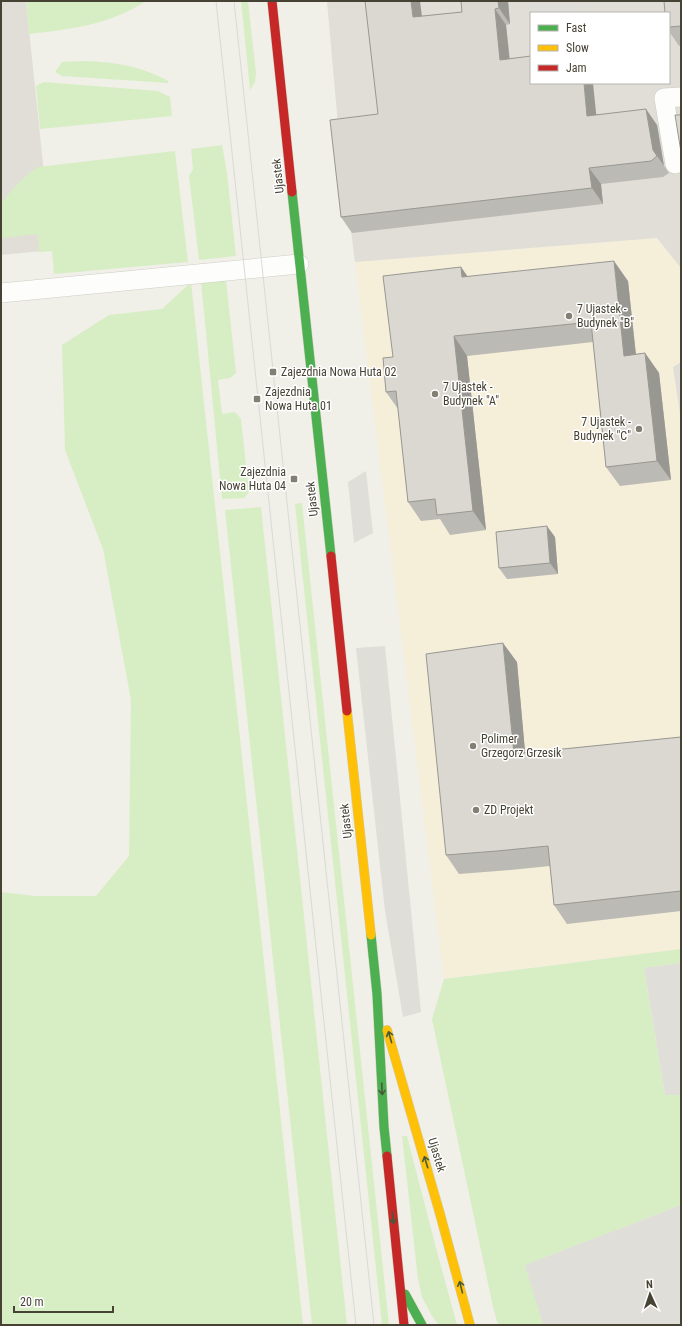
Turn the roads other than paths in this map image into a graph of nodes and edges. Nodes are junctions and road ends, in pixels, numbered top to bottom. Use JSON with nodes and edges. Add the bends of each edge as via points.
{"nodes":[{"id":1,"x":272,"y":1,"type":"edge"},
{"id":2,"x":681,"y":97,"type":"edge"},
{"id":3,"x":674,"y":164,"type":"dead end"},
{"id":4,"x":300,"y":264,"type":"junction"},
{"id":5,"x":1,"y":293,"type":"edge"},
{"id":6,"x":377,"y":994,"type":"junction"},
{"id":7,"x":399,"y":1282,"type":"junction"},
{"id":8,"x":404,"y":1325,"type":"edge"},
{"id":9,"x":422,"y":1325,"type":"edge"},
{"id":10,"x":470,"y":1325,"type":"edge"}],
"edges":[{"from":1,"to":4,"type":"street","name":"Ujastek"},
{"from":2,"to":3,"type":"lane","via":[[664,98]]},
{"from":4,"to":5,"type":"lane"},
{"from":4,"to":6,"type":"street","name":"Ujastek"},
{"from":6,"to":7,"type":"street","name":"Ujastek","one_way":true,"via":[[384,1127]]},
{"from":10,"to":6,"type":"street","name":"Ujastek","one_way":true,"via":[[433,1184]]},
{"from":7,"to":8,"type":"street","name":"Ujastek"},
{"from":7,"to":9,"type":"street"}]}
